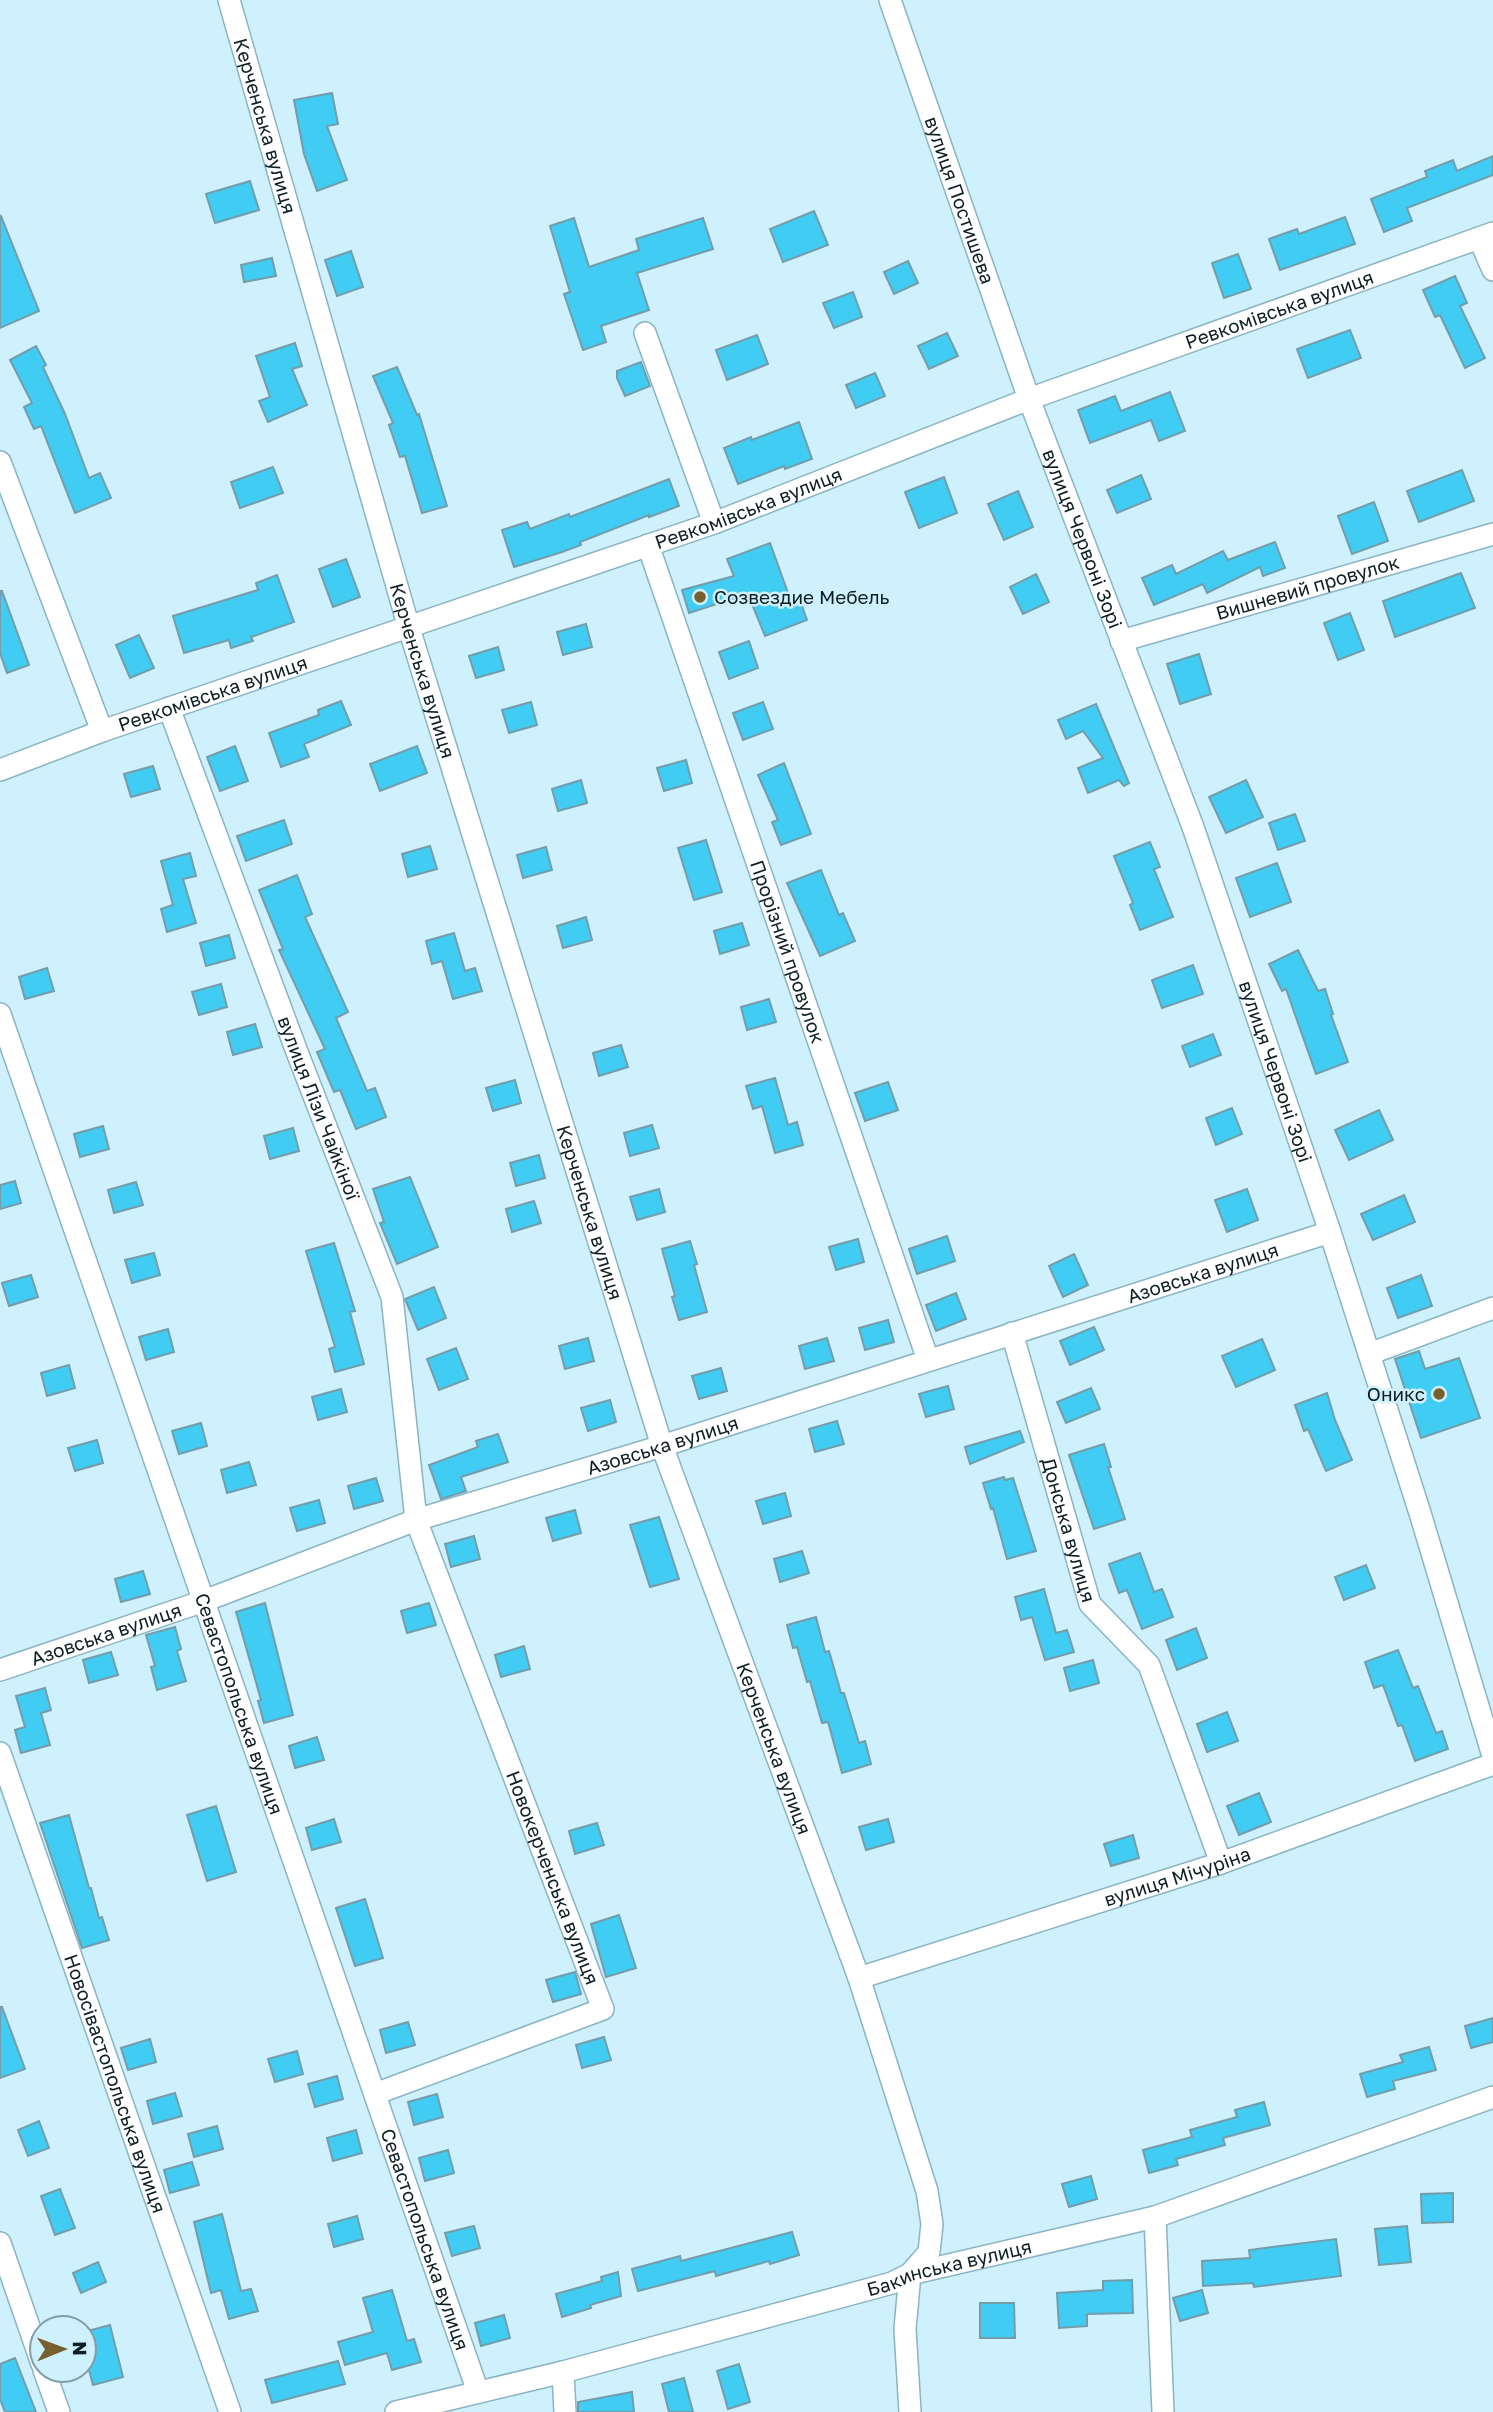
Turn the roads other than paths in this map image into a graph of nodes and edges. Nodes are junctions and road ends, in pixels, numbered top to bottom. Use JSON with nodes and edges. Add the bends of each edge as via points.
{"nodes":[{"id":1,"x":229,"y":0,"type":"edge"},
{"id":2,"x":890,"y":0,"type":"edge"},
{"id":3,"x":1486,"y":235,"type":"edge"},
{"id":4,"x":1493,"y":270,"type":"edge"},
{"id":5,"x":645,"y":333,"type":"dead end"},
{"id":6,"x":1029,"y":399,"type":"junction"},
{"id":7,"x":0,"y":462,"type":"edge"},
{"id":8,"x":714,"y":523,"type":"junction"},
{"id":9,"x":1493,"y":534,"type":"edge"},
{"id":10,"x":648,"y":545,"type":"junction"},
{"id":11,"x":409,"y":628,"type":"junction"},
{"id":12,"x":1121,"y":641,"type":"junction"},
{"id":13,"x":169,"y":708,"type":"junction"},
{"id":14,"x":102,"y":731,"type":"junction"},
{"id":15,"x":0,"y":770,"type":"edge"},
{"id":16,"x":0,"y":1014,"type":"edge"},
{"id":17,"x":1330,"y":1233,"type":"junction"},
{"id":18,"x":1493,"y":1308,"type":"edge"},
{"id":19,"x":1012,"y":1333,"type":"junction"},
{"id":20,"x":1369,"y":1354,"type":"junction"},
{"id":21,"x":928,"y":1360,"type":"junction"},
{"id":22,"x":662,"y":1446,"type":"junction"},
{"id":23,"x":416,"y":1520,"type":"junction"},
{"id":24,"x":204,"y":1601,"type":"junction"},
{"id":25,"x":0,"y":1670,"type":"edge"},
{"id":26,"x":0,"y":1753,"type":"edge"},
{"id":27,"x":1493,"y":1756,"type":"edge"},
{"id":28,"x":1493,"y":1764,"type":"edge"},
{"id":29,"x":1221,"y":1863,"type":"junction"},
{"id":30,"x":859,"y":1978,"type":"junction"},
{"id":31,"x":375,"y":2094,"type":"junction"},
{"id":32,"x":1493,"y":2097,"type":"edge"},
{"id":33,"x":1155,"y":2217,"type":"junction"},
{"id":34,"x":0,"y":2243,"type":"edge"},
{"id":35,"x":910,"y":2274,"type":"junction"},
{"id":36,"x":28,"y":2324,"type":"edge"},
{"id":37,"x":563,"y":2372,"type":"junction"},
{"id":38,"x":49,"y":2384,"type":"edge"},
{"id":39,"x":478,"y":2392,"type":"junction"},
{"id":40,"x":59,"y":2412,"type":"edge"},
{"id":41,"x":230,"y":2412,"type":"edge"},
{"id":42,"x":396,"y":2412,"type":"edge"},
{"id":43,"x":565,"y":2412,"type":"edge"},
{"id":44,"x":910,"y":2412,"type":"edge"},
{"id":45,"x":1163,"y":2412,"type":"edge"}],
"edges":[{"from":1,"to":11,"type":"street","name":"Керченська вулиця"},
{"from":2,"to":6,"type":"street","name":"вулиця Постишева"},
{"from":3,"to":4,"type":"street"},
{"from":3,"to":6,"type":"street","name":"Ревкомівська вулиця"},
{"from":5,"to":8,"type":"street"},
{"from":6,"to":8,"type":"street","name":"Ревкомівська вулиця"},
{"from":6,"to":12,"type":"street","name":"вулиця Червоні Зорі"},
{"from":7,"to":14,"type":"street"},
{"from":8,"to":10,"type":"street","name":"Ревкомівська вулиця"},
{"from":9,"to":12,"type":"street","name":"Вишневий провулок"},
{"from":10,"to":11,"type":"street","name":"Ревкомівська вулиця"},
{"from":10,"to":21,"type":"street","name":"Прорізний провулок"},
{"from":11,"to":13,"type":"street","name":"Ревкомівська вулиця"},
{"from":11,"to":22,"type":"street","name":"Керченська вулиця"},
{"from":12,"to":17,"type":"street","name":"вулиця Червоні Зорі","via":[[1193,827]]},
{"from":13,"to":14,"type":"street","name":"Ревкомівська вулиця"},
{"from":13,"to":23,"type":"street","name":"вулиця Лізи Чайкіної","via":[[392,1297]]},
{"from":14,"to":15,"type":"street","name":"Ревкомівська вулиця"},
{"from":16,"to":24,"type":"street","name":"Севастопольська вулиця"},
{"from":17,"to":19,"type":"street","name":"Азовська вулиця"},
{"from":17,"to":20,"type":"street","name":"вулиця Червоні Зорі"},
{"from":18,"to":20,"type":"street"},
{"from":19,"to":21,"type":"street","name":"Азовська вулиця"},
{"from":19,"to":29,"type":"street","name":"Донська вулиця","via":[[1090,1604],[1149,1665]]},
{"from":20,"to":27,"type":"street","name":"вулиця Червоні Зорі"},
{"from":21,"to":22,"type":"street","name":"Азовська вулиця"},
{"from":22,"to":23,"type":"street","name":"Азовська вулиця"},
{"from":22,"to":30,"type":"street","name":"Керченська вулиця"},
{"from":23,"to":24,"type":"street","name":"Азовська вулиця"},
{"from":23,"to":31,"type":"street","name":"Новокерченська вулиця","via":[[603,2009]]},
{"from":24,"to":25,"type":"street","name":"Азовська вулиця"},
{"from":24,"to":31,"type":"street","name":"Севастопольська вулиця"},
{"from":26,"to":41,"type":"street","name":"Новосівастопольська вулиця"},
{"from":28,"to":29,"type":"street","name":"вулиця Мічуріна"},
{"from":29,"to":30,"type":"street","name":"вулиця Мічуріна"},
{"from":30,"to":35,"type":"street","name":"Керченська вулиця","via":[[927,2191],[932,2224],[929,2252]]},
{"from":31,"to":39,"type":"street","name":"Севастопольська вулиця"},
{"from":32,"to":33,"type":"street","name":"Бакинська вулиця"},
{"from":33,"to":35,"type":"street","name":"Бакинська вулиця"},
{"from":33,"to":45,"type":"street"},
{"from":34,"to":36,"type":"street"},
{"from":35,"to":37,"type":"street","name":"Бакинська вулиця","via":[[892,2283]]},
{"from":35,"to":44,"type":"street","name":"Керченська вулиця","via":[[905,2329]]},
{"from":37,"to":39,"type":"street","name":"Бакинська вулиця"},
{"from":37,"to":43,"type":"street"},
{"from":38,"to":40,"type":"street"},
{"from":39,"to":42,"type":"street","name":"Бакинська вулиця"}]}
